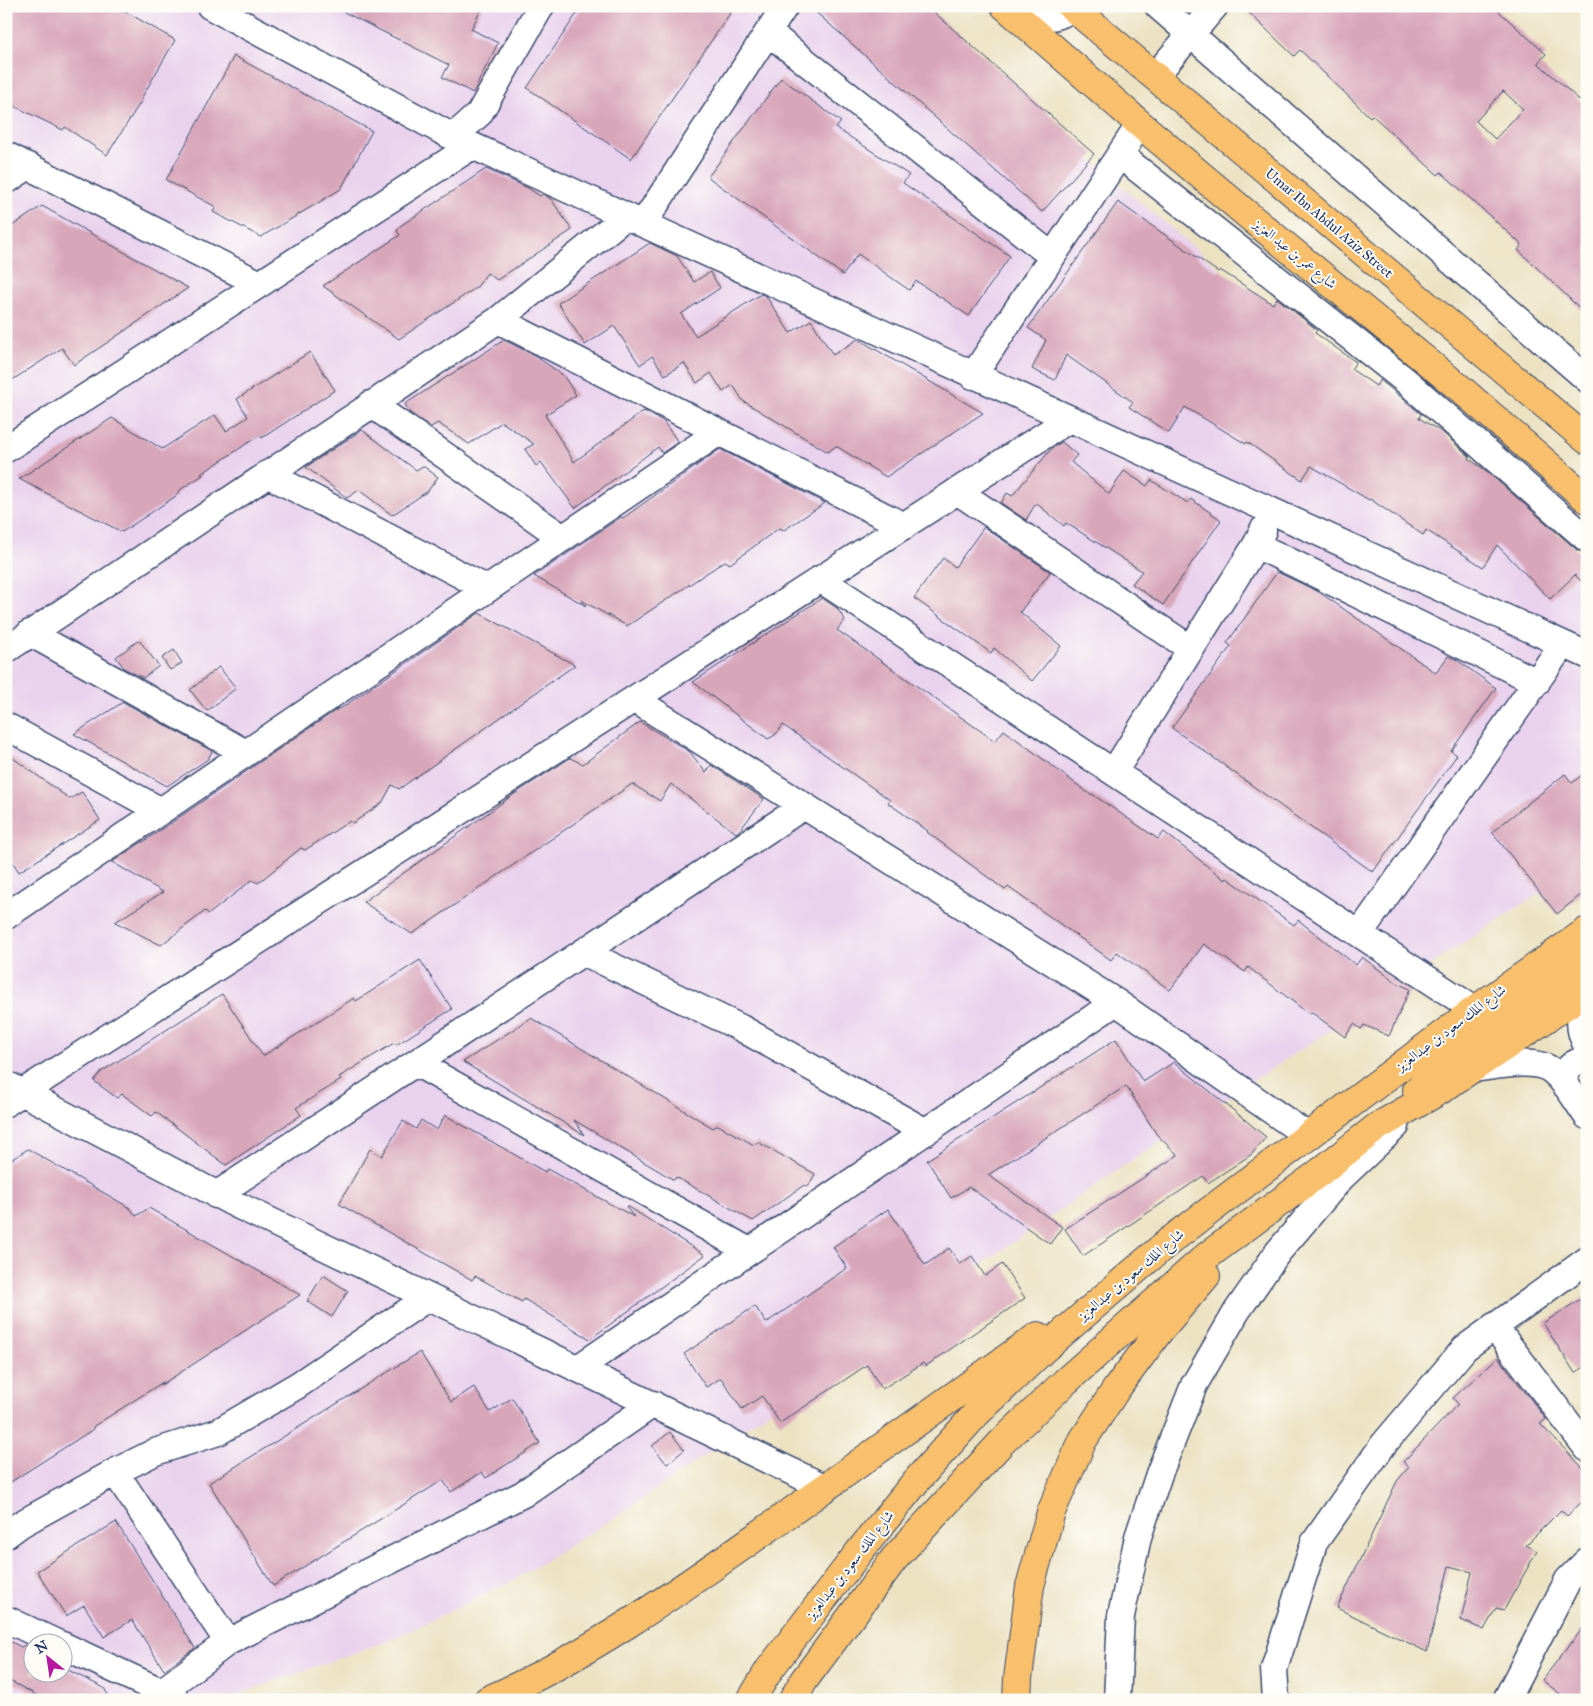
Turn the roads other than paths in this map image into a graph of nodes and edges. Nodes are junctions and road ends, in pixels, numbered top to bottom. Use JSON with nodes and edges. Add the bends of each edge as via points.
{"nodes":[{"id":1,"x":210,"y":6,"type":"edge"},
{"id":2,"x":542,"y":6,"type":"edge"},
{"id":3,"x":784,"y":6,"type":"edge"},
{"id":4,"x":1005,"y":6,"type":"edge"},
{"id":5,"x":1031,"y":6,"type":"edge"},
{"id":6,"x":1158,"y":6,"type":"edge"},
{"id":7,"x":1215,"y":6,"type":"edge"},
{"id":8,"x":1072,"y":7,"type":"edge"},
{"id":9,"x":768,"y":32,"type":"junction"},
{"id":10,"x":1192,"y":34,"type":"junction"},
{"id":11,"x":1155,"y":76,"type":"junction"},
{"id":12,"x":1140,"y":124,"type":"junction"},
{"id":13,"x":462,"y":141,"type":"junction"},
{"id":14,"x":1120,"y":155,"type":"junction"},
{"id":15,"x":17,"y":160,"type":"edge"},
{"id":16,"x":6,"y":181,"type":"edge"},
{"id":17,"x":634,"y":220,"type":"junction"},
{"id":18,"x":1052,"y":256,"type":"junction"},
{"id":19,"x":260,"y":284,"type":"junction"},
{"id":20,"x":1342,"y":292,"type":"junction"},
{"id":21,"x":1297,"y":294,"type":"junction"},
{"id":22,"x":498,"y":320,"type":"junction"},
{"id":23,"x":973,"y":376,"type":"junction"},
{"id":24,"x":1587,"y":379,"type":"edge"},
{"id":25,"x":371,"y":404,"type":"junction"},
{"id":26,"x":1068,"y":420,"type":"junction"},
{"id":27,"x":719,"y":432,"type":"junction"},
{"id":28,"x":1587,"y":440,"type":"edge"},
{"id":29,"x":6,"y":449,"type":"edge"},
{"id":30,"x":267,"y":474,"type":"junction"},
{"id":31,"x":957,"y":491,"type":"junction"},
{"id":32,"x":1587,"y":499,"type":"edge"},
{"id":33,"x":1271,"y":512,"type":"junction"},
{"id":34,"x":904,"y":526,"type":"junction"},
{"id":35,"x":563,"y":538,"type":"junction"},
{"id":36,"x":1587,"y":539,"type":"edge"},
{"id":37,"x":1256,"y":545,"type":"junction"},
{"id":38,"x":820,"y":579,"type":"junction"},
{"id":39,"x":488,"y":589,"type":"junction"},
{"id":40,"x":30,"y":633,"type":"junction"},
{"id":41,"x":1563,"y":644,"type":"junction"},
{"id":42,"x":6,"y":650,"type":"edge"},
{"id":43,"x":1191,"y":650,"type":"junction"},
{"id":44,"x":1587,"y":655,"type":"edge"},
{"id":45,"x":1537,"y":682,"type":"junction"},
{"id":46,"x":634,"y":699,"type":"junction"},
{"id":47,"x":6,"y":726,"type":"edge"},
{"id":48,"x":246,"y":753,"type":"junction"},
{"id":49,"x":1114,"y":772,"type":"junction"},
{"id":50,"x":804,"y":806,"type":"junction"},
{"id":51,"x":161,"y":811,"type":"junction"},
{"id":52,"x":7,"y":915,"type":"edge"},
{"id":53,"x":1587,"y":930,"type":"edge"},
{"id":54,"x":1360,"y":933,"type":"junction"},
{"id":55,"x":583,"y":952,"type":"junction"},
{"id":56,"x":1587,"y":957,"type":"edge"},
{"id":57,"x":1587,"y":991,"type":"edge"},
{"id":58,"x":1587,"y":996,"type":"edge"},
{"id":59,"x":1116,"y":1002,"type":"junction"},
{"id":60,"x":1475,"y":1010,"type":"junction"},
{"id":61,"x":1587,"y":1046,"type":"edge"},
{"id":62,"x":1587,"y":1060,"type":"edge"},
{"id":63,"x":416,"y":1062,"type":"junction"},
{"id":64,"x":1471,"y":1070,"type":"junction"},
{"id":65,"x":1565,"y":1085,"type":"junction"},
{"id":66,"x":1439,"y":1091,"type":"junction"},
{"id":67,"x":12,"y":1093,"type":"edge"},
{"id":68,"x":1587,"y":1116,"type":"edge"},
{"id":69,"x":1378,"y":1128,"type":"junction"},
{"id":70,"x":926,"y":1132,"type":"junction"},
{"id":71,"x":1308,"y":1136,"type":"junction"},
{"id":72,"x":1315,"y":1176,"type":"junction"},
{"id":73,"x":216,"y":1195,"type":"junction"},
{"id":74,"x":1167,"y":1243,"type":"junction"},
{"id":75,"x":749,"y":1251,"type":"junction"},
{"id":76,"x":1587,"y":1260,"type":"edge"},
{"id":77,"x":429,"y":1297,"type":"junction"},
{"id":78,"x":1494,"y":1326,"type":"junction"},
{"id":79,"x":578,"y":1368,"type":"junction"},
{"id":80,"x":652,"y":1404,"type":"junction"},
{"id":81,"x":1587,"y":1448,"type":"edge"},
{"id":82,"x":115,"y":1472,"type":"junction"},
{"id":83,"x":826,"y":1488,"type":"junction"},
{"id":84,"x":6,"y":1534,"type":"edge"},
{"id":85,"x":1587,"y":1561,"type":"edge"},
{"id":86,"x":6,"y":1619,"type":"edge"},
{"id":87,"x":38,"y":1634,"type":"edge"},
{"id":88,"x":228,"y":1642,"type":"junction"},
{"id":89,"x":72,"y":1650,"type":"edge"},
{"id":90,"x":170,"y":1696,"type":"edge"},
{"id":91,"x":1513,"y":1697,"type":"edge"},
{"id":92,"x":488,"y":1700,"type":"edge"},
{"id":93,"x":751,"y":1700,"type":"edge"},
{"id":94,"x":793,"y":1700,"type":"edge"},
{"id":95,"x":1017,"y":1700,"type":"edge"},
{"id":96,"x":1117,"y":1700,"type":"edge"},
{"id":97,"x":1276,"y":1700,"type":"edge"}],
"edges":[{"from":1,"to":13,"type":"street"},
{"from":2,"to":13,"type":"street"},
{"from":3,"to":9,"type":"street"},
{"from":4,"to":12,"type":"main road","name":"شارع عمر بن عبد العزيز"},
{"from":5,"to":8,"type":"street","via":[[1044,16],[1057,18]]},
{"from":6,"to":10,"type":"street"},
{"from":7,"to":10,"type":"street"},
{"from":8,"to":11,"type":"main road","name":"Umar Ibn Abdul Aziz Street"},
{"from":9,"to":17,"type":"street"},
{"from":9,"to":18,"type":"street"},
{"from":10,"to":11,"type":"street"},
{"from":10,"to":24,"type":"street"},
{"from":11,"to":28,"type":"main road","name":"Umar Ibn Abdul Aziz Street"},
{"from":12,"to":14,"type":"street"},
{"from":12,"to":20,"type":"main road","name":"شارع عمر بن عبد العزيز"},
{"from":13,"to":17,"type":"street"},
{"from":13,"to":19,"type":"street"},
{"from":14,"to":18,"type":"street"},
{"from":14,"to":21,"type":"street"},
{"from":15,"to":16,"type":"street"},
{"from":15,"to":19,"type":"street"},
{"from":17,"to":22,"type":"street"},
{"from":17,"to":23,"type":"street"},
{"from":18,"to":23,"type":"street"},
{"from":19,"to":29,"type":"street"},
{"from":20,"to":21,"type":"street"},
{"from":20,"to":32,"type":"main road","name":"شارع عمر بن عبد العزيز","via":[[1462,390]]},
{"from":21,"to":36,"type":"street","via":[[1406,380]]},
{"from":22,"to":25,"type":"street"},
{"from":22,"to":27,"type":"street"},
{"from":23,"to":26,"type":"street"},
{"from":25,"to":30,"type":"street"},
{"from":25,"to":35,"type":"street"},
{"from":26,"to":31,"type":"street"},
{"from":26,"to":33,"type":"street"},
{"from":27,"to":34,"type":"street"},
{"from":27,"to":35,"type":"street"},
{"from":30,"to":39,"type":"street"},
{"from":30,"to":40,"type":"street"},
{"from":31,"to":34,"type":"street"},
{"from":31,"to":43,"type":"street"},
{"from":33,"to":37,"type":"street"},
{"from":33,"to":41,"type":"street"},
{"from":34,"to":38,"type":"street"},
{"from":35,"to":39,"type":"street"},
{"from":37,"to":43,"type":"street"},
{"from":37,"to":45,"type":"street"},
{"from":38,"to":46,"type":"street"},
{"from":38,"to":49,"type":"street"},
{"from":39,"to":48,"type":"street"},
{"from":40,"to":42,"type":"street"},
{"from":40,"to":48,"type":"street"},
{"from":41,"to":44,"type":"street"},
{"from":41,"to":45,"type":"street"},
{"from":43,"to":49,"type":"street"},
{"from":45,"to":54,"type":"street"},
{"from":46,"to":50,"type":"street"},
{"from":46,"to":67,"type":"street"},
{"from":47,"to":51,"type":"street"},
{"from":48,"to":51,"type":"street"},
{"from":49,"to":54,"type":"street"},
{"from":50,"to":55,"type":"street"},
{"from":50,"to":59,"type":"street"},
{"from":51,"to":52,"type":"street"},
{"from":53,"to":60,"type":"main road","name":"شارع الملك سعود بن عبدالعزيز"},
{"from":54,"to":60,"type":"street"},
{"from":55,"to":63,"type":"street"},
{"from":55,"to":70,"type":"street","via":[[741,1028]]},
{"from":56,"to":69,"type":"main road","via":[[1464,1045]]},
{"from":57,"to":64,"type":"main road"},
{"from":58,"to":61,"type":"street","via":[[1581,1009],[1580,1024]]},
{"from":59,"to":70,"type":"street"},
{"from":59,"to":71,"type":"street"},
{"from":60,"to":71,"type":"main road","name":"شارع الملك سعود بن عبدالعزيز"},
{"from":62,"to":65,"type":"street","via":[[1568,1068],[1564,1075]]},
{"from":63,"to":73,"type":"street"},
{"from":63,"to":75,"type":"street"},
{"from":64,"to":65,"type":"street","via":[[1524,1063],[1542,1064]]},
{"from":64,"to":66,"type":"main road"},
{"from":65,"to":68,"type":"street"},
{"from":66,"to":69,"type":"main road"},
{"from":66,"to":96,"type":"street","via":[[1386,1134],[1341,1178],[1278,1252],[1237,1311],[1194,1385],[1138,1537],[1121,1616]]},
{"from":67,"to":73,"type":"street"},
{"from":69,"to":72,"type":"main road"},
{"from":70,"to":75,"type":"street"},
{"from":71,"to":74,"type":"main road","name":"شارع الملك سعود بن عبدالعزيز"},
{"from":72,"to":94,"type":"main road","via":[[1207,1256],[1073,1374],[1002,1442],[894,1559],[804,1680]]},
{"from":72,"to":95,"type":"main road","via":[[1208,1274],[1160,1330],[1083,1440],[1051,1512],[1030,1586]]},
{"from":73,"to":77,"type":"street"},
{"from":74,"to":83,"type":"main road"},
{"from":74,"to":93,"type":"main road","name":"شارع الملك سعود بن عبدالعزيز","via":[[1043,1350],[975,1415],[859,1552],[769,1670]]},
{"from":75,"to":79,"type":"street"},
{"from":76,"to":78,"type":"street"},
{"from":77,"to":79,"type":"street"},
{"from":77,"to":82,"type":"street","via":[[298,1385],[218,1432],[155,1452]]},
{"from":78,"to":81,"type":"street"},
{"from":78,"to":97,"type":"street","via":[[1465,1348],[1383,1445],[1314,1543],[1274,1669]]},
{"from":79,"to":80,"type":"street"},
{"from":80,"to":83,"type":"street"},
{"from":80,"to":88,"type":"street","via":[[523,1494]]},
{"from":82,"to":84,"type":"street"},
{"from":82,"to":88,"type":"street"},
{"from":83,"to":92,"type":"main road","via":[[594,1645]]},
{"from":85,"to":91,"type":"street","via":[[1568,1580]]},
{"from":86,"to":87,"type":"street"},
{"from":88,"to":90,"type":"street"},
{"from":89,"to":90,"type":"street"}]}
